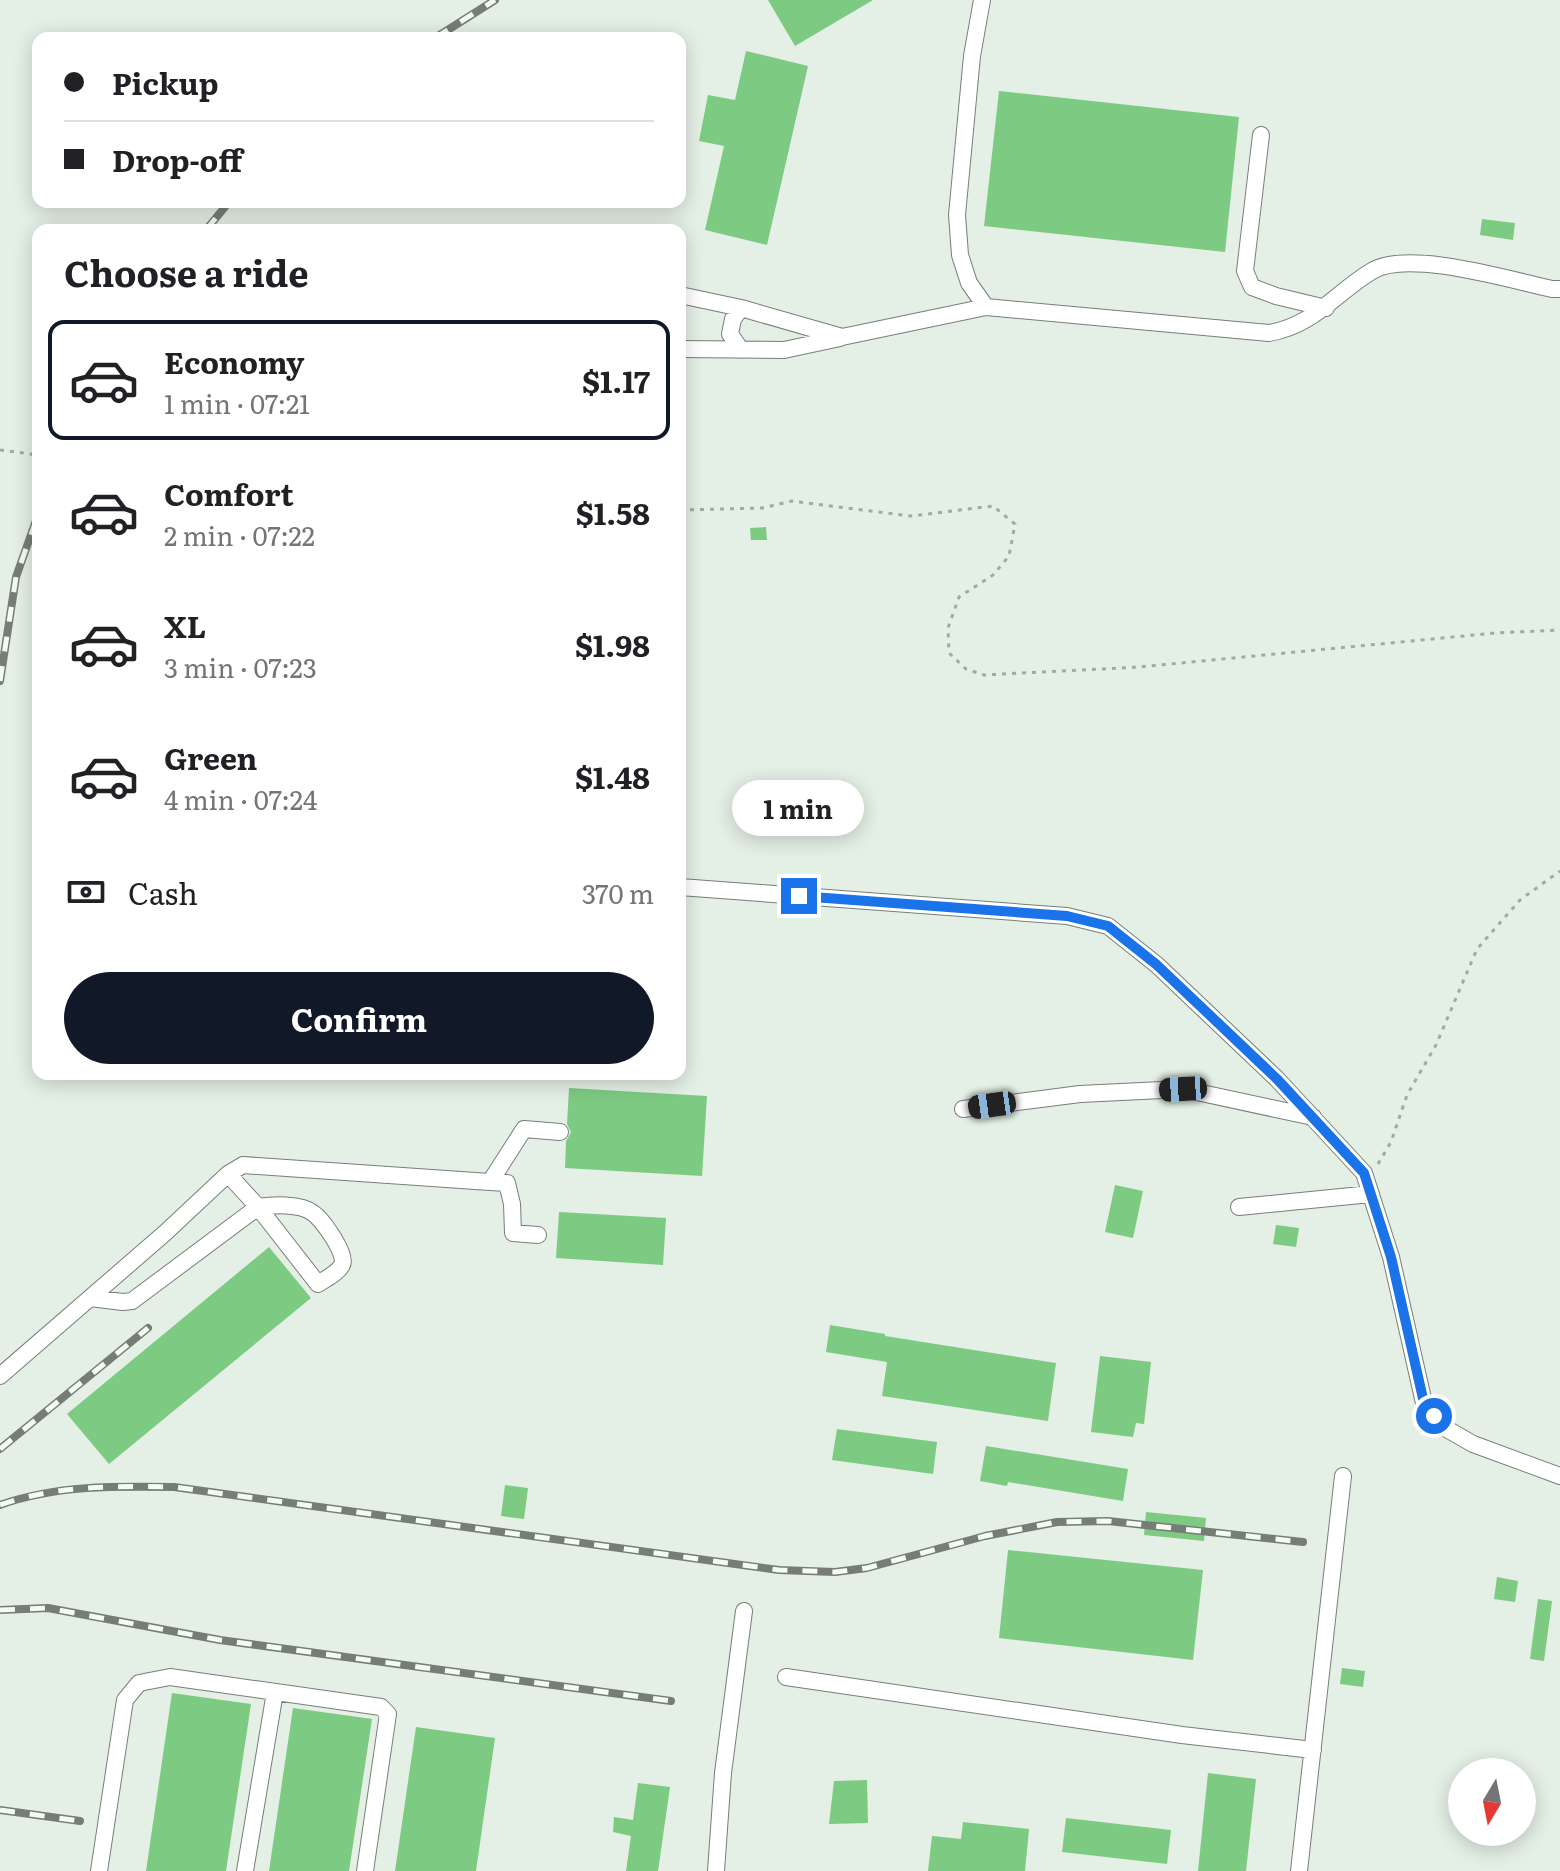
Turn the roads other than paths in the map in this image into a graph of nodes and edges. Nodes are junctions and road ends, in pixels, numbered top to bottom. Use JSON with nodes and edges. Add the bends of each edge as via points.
{"nodes":[{"id":1,"x":982,"y":0,"type":"edge"},
{"id":2,"x":1261,"y":135,"type":"dead end"},
{"id":3,"x":1560,"y":289,"type":"edge"},
{"id":4,"x":686,"y":296,"type":"edge"},
{"id":5,"x":986,"y":307,"type":"junction"},
{"id":6,"x":741,"y":308,"type":"junction"},
{"id":7,"x":1326,"y":308,"type":"junction"},
{"id":8,"x":842,"y":337,"type":"junction"},
{"id":9,"x":686,"y":349,"type":"edge"},
{"id":10,"x":741,"y":350,"type":"junction"},
{"id":11,"x":686,"y":887,"type":"edge"},
{"id":12,"x":963,"y":1109,"type":"dead end"},
{"id":13,"x":1313,"y":1117,"type":"junction"},
{"id":14,"x":560,"y":1132,"type":"dead end"},
{"id":15,"x":228,"y":1174,"type":"junction"},
{"id":16,"x":490,"y":1182,"type":"junction"},
{"id":17,"x":1369,"y":1188,"type":"junction"},
{"id":18,"x":258,"y":1207,"type":"junction"},
{"id":19,"x":1239,"y":1207,"type":"dead end"},
{"id":20,"x":538,"y":1235,"type":"dead end"},
{"id":21,"x":90,"y":1298,"type":"junction"},
{"id":22,"x":0,"y":1376,"type":"edge"},
{"id":23,"x":1343,"y":1476,"type":"dead end"},
{"id":24,"x":1560,"y":1476,"type":"edge"},
{"id":25,"x":744,"y":1611,"type":"dead end"},
{"id":26,"x":786,"y":1677,"type":"dead end"},
{"id":27,"x":275,"y":1692,"type":"junction"},
{"id":28,"x":1313,"y":1750,"type":"junction"},
{"id":29,"x":99,"y":1871,"type":"edge"},
{"id":30,"x":245,"y":1871,"type":"edge"},
{"id":31,"x":365,"y":1871,"type":"edge"},
{"id":32,"x":716,"y":1871,"type":"edge"},
{"id":33,"x":1299,"y":1871,"type":"edge"}],
"edges":[{"from":1,"to":5,"type":"lane","via":[[957,215],[960,255],[969,283]]},
{"from":2,"to":7,"type":"lane","via":[[1245,271],[1252,287]]},
{"from":3,"to":7,"type":"lane","via":[[1417,261],[1393,262],[1373,270]]},
{"from":4,"to":6,"type":"lane"},
{"from":5,"to":7,"type":"lane","via":[[1269,333],[1288,330]]},
{"from":5,"to":8,"type":"lane"},
{"from":6,"to":8,"type":"lane"},
{"from":6,"to":10,"type":"lane","via":[[730,334]]},
{"from":8,"to":10,"type":"lane","via":[[784,350]]},
{"from":9,"to":10,"type":"lane"},
{"from":11,"to":13,"type":"lane","via":[[1067,916],[1108,926],[1157,965]]},
{"from":12,"to":13,"type":"lane","via":[[1080,1094],[1183,1089]]},
{"from":13,"to":17,"type":"lane","via":[[1364,1173]]},
{"from":14,"to":16,"type":"lane","via":[[524,1129]]},
{"from":15,"to":16,"type":"lane","via":[[243,1165]]},
{"from":15,"to":18,"type":"lane"},
{"from":15,"to":21,"type":"lane"},
{"from":16,"to":20,"type":"lane","via":[[507,1183],[513,1233]]},
{"from":17,"to":19,"type":"lane"},
{"from":17,"to":24,"type":"lane","via":[[1391,1257],[1424,1403],[1445,1428],[1473,1444]]},
{"from":18,"to":18,"type":"lane","via":[[314,1213],[340,1248],[342,1268],[318,1284]]},
{"from":18,"to":21,"type":"lane","via":[[132,1301]]},
{"from":21,"to":22,"type":"lane"},
{"from":23,"to":28,"type":"lane"},
{"from":25,"to":32,"type":"lane"},
{"from":26,"to":28,"type":"lane"},
{"from":27,"to":29,"type":"lane","via":[[170,1677],[139,1683],[125,1700]]},
{"from":27,"to":30,"type":"lane"},
{"from":27,"to":31,"type":"lane","via":[[381,1707],[388,1714]]},
{"from":28,"to":33,"type":"lane"}]}
